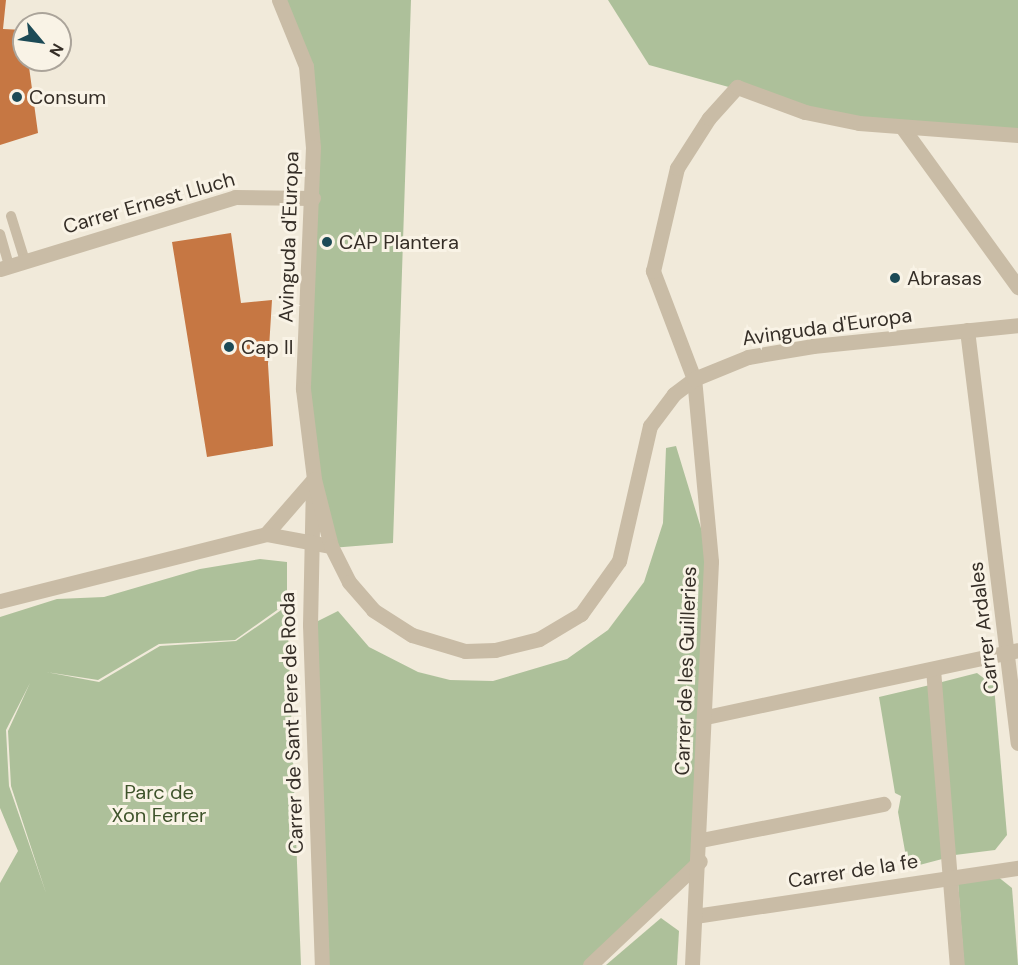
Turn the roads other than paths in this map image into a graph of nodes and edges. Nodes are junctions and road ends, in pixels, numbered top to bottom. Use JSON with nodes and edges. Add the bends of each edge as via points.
{"nodes":[{"id":1,"x":279,"y":0,"type":"edge"},
{"id":2,"x":902,"y":127,"type":"junction"},
{"id":3,"x":1018,"y":135,"type":"edge"},
{"id":4,"x":313,"y":198,"type":"junction"},
{"id":5,"x":11,"y":216,"type":"dead end"},
{"id":6,"x":0,"y":234,"type":"edge"},
{"id":7,"x":25,"y":261,"type":"junction"},
{"id":8,"x":5,"y":267,"type":"edge"},
{"id":9,"x":1018,"y":287,"type":"edge"},
{"id":10,"x":1018,"y":325,"type":"edge"},
{"id":11,"x":967,"y":330,"type":"junction"},
{"id":12,"x":694,"y":379,"type":"junction"},
{"id":13,"x":314,"y":479,"type":"junction"},
{"id":14,"x":266,"y":534,"type":"junction"},
{"id":15,"x":308,"y":542,"type":"junction"},
{"id":16,"x":331,"y":546,"type":"junction"},
{"id":17,"x":0,"y":601,"type":"edge"},
{"id":18,"x":1014,"y":652,"type":"edge"},
{"id":19,"x":933,"y":669,"type":"junction"},
{"id":20,"x":706,"y":717,"type":"junction"},
{"id":21,"x":1018,"y":743,"type":"edge"},
{"id":22,"x":883,"y":804,"type":"dead end"},
{"id":23,"x":701,"y":840,"type":"junction"},
{"id":24,"x":700,"y":861,"type":"junction"},
{"id":25,"x":1018,"y":868,"type":"edge"},
{"id":26,"x":952,"y":876,"type":"junction"},
{"id":27,"x":695,"y":916,"type":"junction"},
{"id":28,"x":322,"y":965,"type":"edge"},
{"id":29,"x":590,"y":965,"type":"edge"},
{"id":30,"x":692,"y":965,"type":"edge"},
{"id":31,"x":957,"y":965,"type":"edge"}],
"edges":[{"from":1,"to":4,"type":"street","name":"Avinguda d'Europa","via":[[306,66]]},
{"from":2,"to":3,"type":"street"},
{"from":2,"to":9,"type":"street"},
{"from":2,"to":12,"type":"street","name":"Carrer de les Guilleries","via":[[805,112],[737,87],[709,118],[677,168],[653,271]]},
{"from":4,"to":7,"type":"street","name":"Carrer Ernest Lluch","via":[[235,197]]},
{"from":4,"to":13,"type":"street","name":"Avinguda d'Europa","via":[[303,389]]},
{"from":5,"to":7,"type":"lane"},
{"from":6,"to":8,"type":"lane"},
{"from":7,"to":8,"type":"street","name":"Carrer Ernest Lluch"},
{"from":10,"to":11,"type":"street","name":"Avinguda d'Europa"},
{"from":11,"to":12,"type":"street","name":"Avinguda d'Europa","via":[[748,357]]},
{"from":11,"to":18,"type":"street","name":"Carrer Ardales"},
{"from":12,"to":16,"type":"street","name":"Avinguda d'Europa","via":[[674,394],[650,426],[630,532],[605,586],[581,614],[539,639],[465,651],[412,635],[373,610],[350,582]]},
{"from":12,"to":20,"type":"street","name":"Carrer de les Guilleries","via":[[711,561]]},
{"from":13,"to":14,"type":"street"},
{"from":13,"to":15,"type":"street","name":"Carrer de Sant Pere de Roda"},
{"from":13,"to":16,"type":"street","name":"Avinguda d'Europa"},
{"from":14,"to":15,"type":"street"},
{"from":14,"to":17,"type":"street"},
{"from":15,"to":16,"type":"street"},
{"from":15,"to":28,"type":"street","name":"Carrer de Sant Pere de Roda"},
{"from":18,"to":19,"type":"street"},
{"from":18,"to":21,"type":"street","name":"Carrer Ardales"},
{"from":19,"to":20,"type":"street"},
{"from":19,"to":26,"type":"street"},
{"from":20,"to":23,"type":"street","name":"Carrer de les Guilleries"},
{"from":22,"to":23,"type":"street"},
{"from":23,"to":24,"type":"street","name":"Carrer de les Guilleries"},
{"from":24,"to":27,"type":"street","name":"Carrer de les Guilleries"},
{"from":24,"to":29,"type":"street"},
{"from":25,"to":26,"type":"street","name":"Carrer de la fe"},
{"from":26,"to":27,"type":"street","name":"Carrer de la fe"},
{"from":26,"to":31,"type":"street"},
{"from":27,"to":30,"type":"street","name":"Carrer de les Guilleries"}]}
